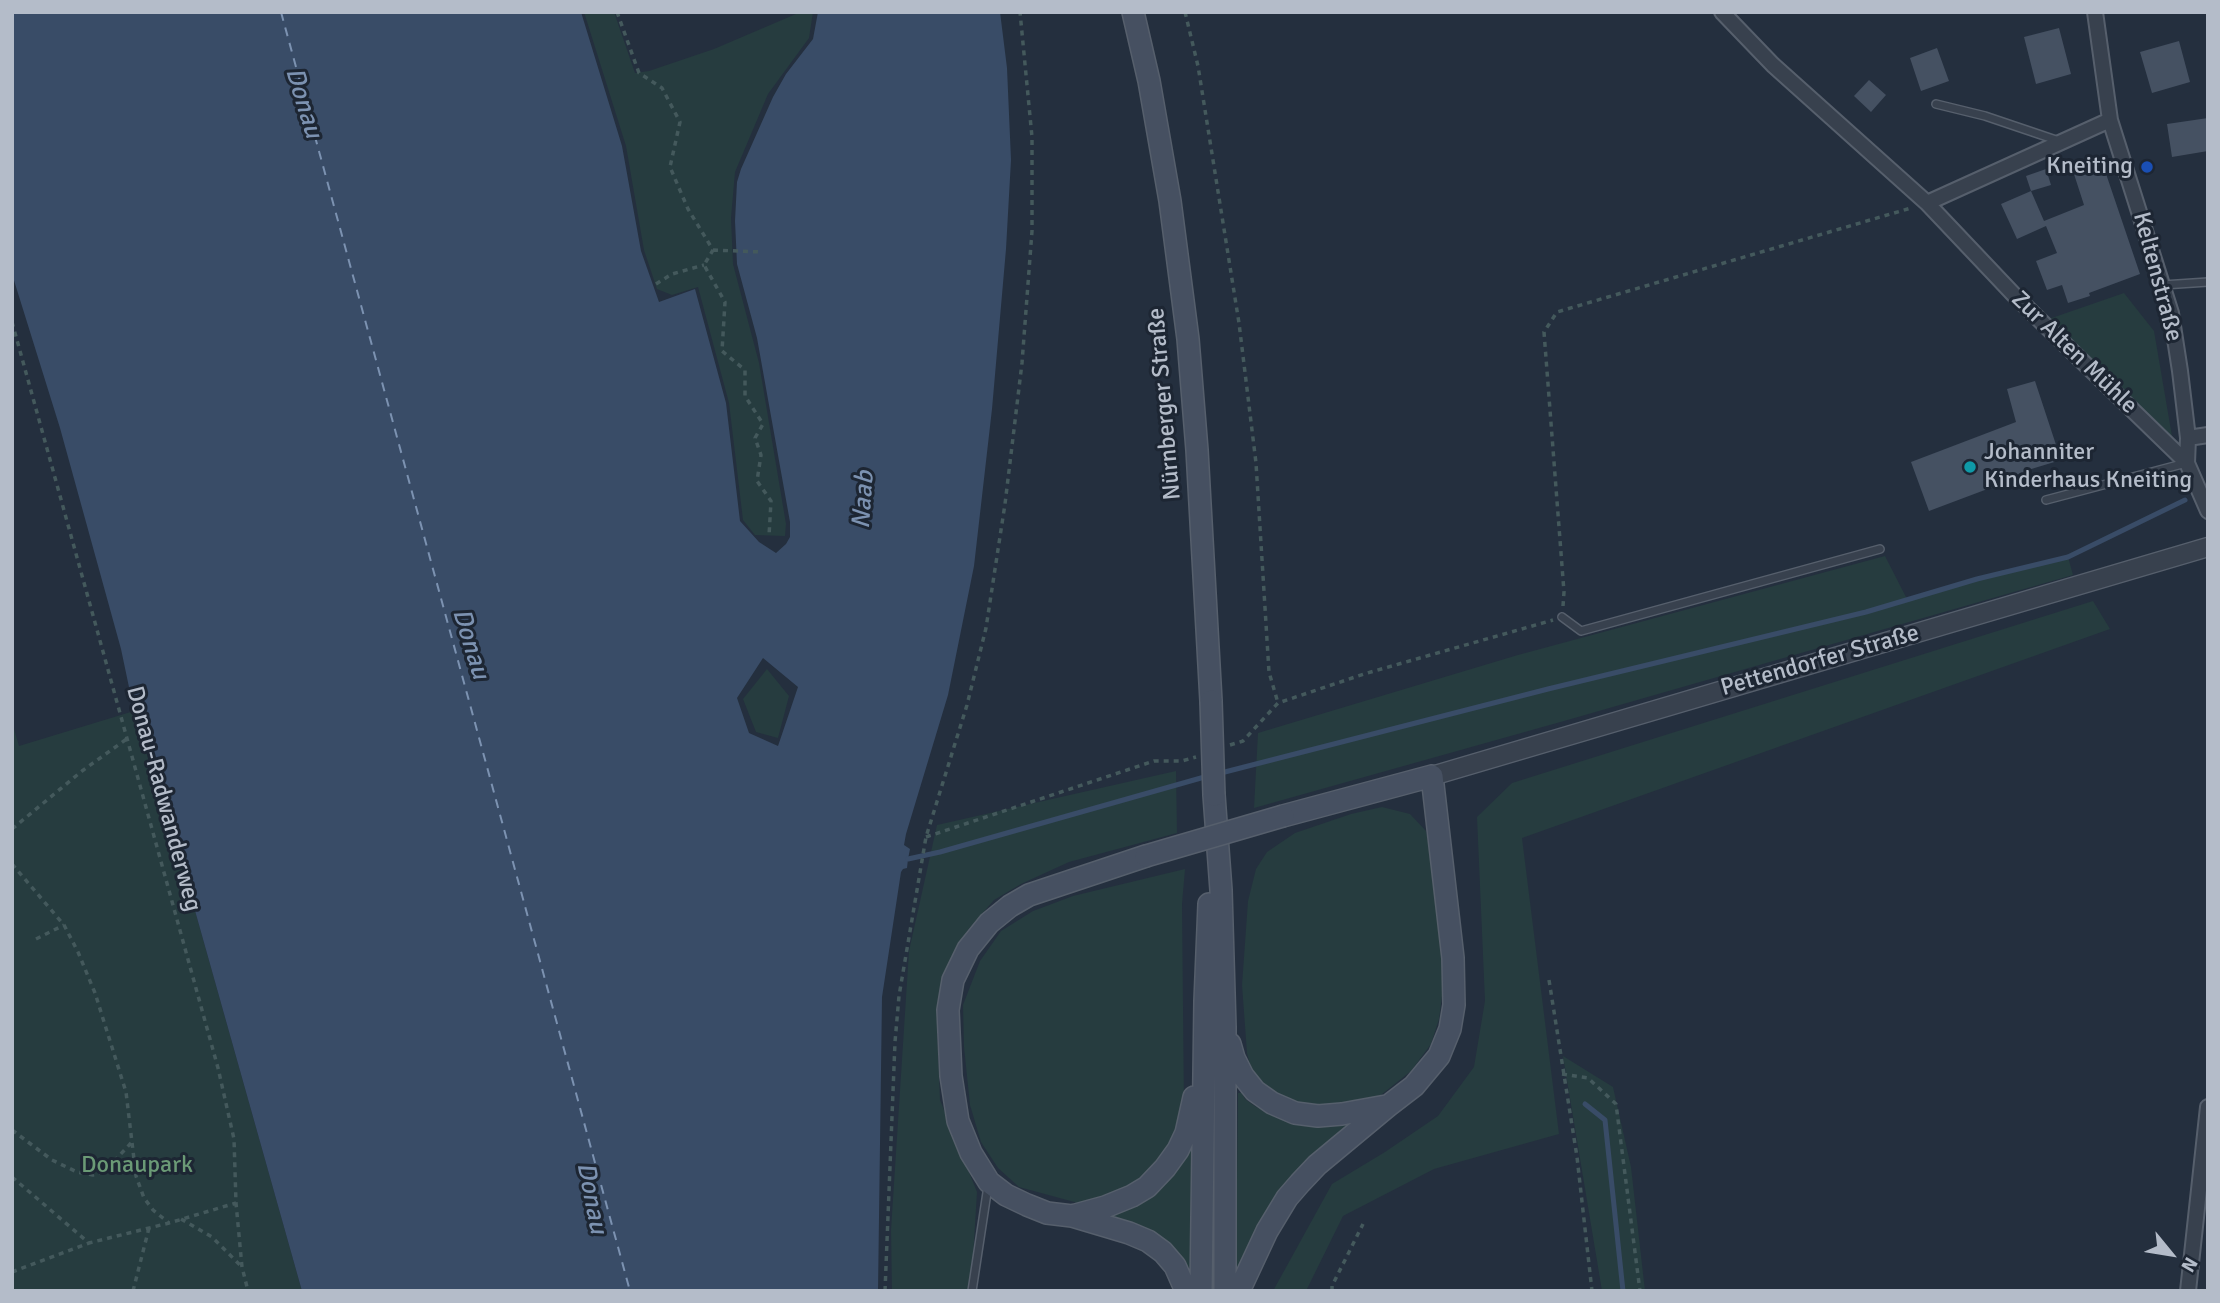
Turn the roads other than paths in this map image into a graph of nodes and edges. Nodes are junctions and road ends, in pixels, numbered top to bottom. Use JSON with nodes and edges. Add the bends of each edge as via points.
{"nodes":[{"id":1,"x":1133,"y":12,"type":"edge"},
{"id":2,"x":1722,"y":12,"type":"edge"},
{"id":3,"x":2095,"y":12,"type":"edge"},
{"id":4,"x":1936,"y":104,"type":"dead end"},
{"id":5,"x":2110,"y":120,"type":"junction"},
{"id":6,"x":2063,"y":142,"type":"junction"},
{"id":7,"x":1927,"y":203,"type":"junction"},
{"id":8,"x":2208,"y":282,"type":"edge"},
{"id":9,"x":2162,"y":285,"type":"junction"},
{"id":10,"x":2208,"y":435,"type":"edge"},
{"id":11,"x":2188,"y":438,"type":"junction"},
{"id":12,"x":2187,"y":463,"type":"junction"},
{"id":13,"x":2046,"y":500,"type":"dead end"},
{"id":14,"x":2208,"y":510,"type":"edge"},
{"id":15,"x":2208,"y":547,"type":"edge"},
{"id":16,"x":1880,"y":549,"type":"dead end"},
{"id":17,"x":1562,"y":618,"type":"road end"},
{"id":18,"x":1432,"y":776,"type":"junction"},
{"id":19,"x":1214,"y":794,"type":"junction"},
{"id":20,"x":1205,"y":1001,"type":"junction"},
{"id":21,"x":1226,"y":1027,"type":"junction"},
{"id":22,"x":1388,"y":1106,"type":"junction"},
{"id":23,"x":2208,"y":1107,"type":"edge"},
{"id":24,"x":989,"y":1182,"type":"junction"},
{"id":25,"x":1072,"y":1216,"type":"junction"},
{"id":26,"x":972,"y":1291,"type":"edge"},
{"id":27,"x":1186,"y":1291,"type":"edge"},
{"id":28,"x":1201,"y":1291,"type":"edge"},
{"id":29,"x":1225,"y":1291,"type":"edge"},
{"id":30,"x":1240,"y":1291,"type":"edge"},
{"id":31,"x":2188,"y":1291,"type":"edge"}],
"edges":[{"from":1,"to":19,"type":"main road","name":"Nürnberger Straße","bridge":true,"via":[[1170,201],[1188,339]]},
{"from":2,"to":7,"type":"street","name":"Zur Alten Mühle","via":[[1773,65]]},
{"from":3,"to":5,"type":"street","name":"Keltenstraße"},
{"from":4,"to":6,"type":"lane"},
{"from":5,"to":6,"type":"street"},
{"from":5,"to":9,"type":"street","name":"Keltenstraße"},
{"from":6,"to":7,"type":"street"},
{"from":7,"to":12,"type":"street","name":"Zur Alten Mühle","via":[[2016,297]]},
{"from":8,"to":9,"type":"lane"},
{"from":9,"to":11,"type":"street","name":"Keltenstraße","via":[[2171,313]]},
{"from":10,"to":11,"type":"street"},
{"from":11,"to":12,"type":"street","name":"Keltenstraße"},
{"from":12,"to":13,"type":"lane"},
{"from":12,"to":14,"type":"street","name":"Zur Alten Mühle"},
{"from":15,"to":18,"type":"street","name":"Pettendorfer Straße"},
{"from":16,"to":17,"type":"lane","via":[[1581,631]]},
{"from":18,"to":22,"type":"main road","via":[[1454,1005],[1439,1056],[1414,1086]]},
{"from":18,"to":24,"type":"main road","bridge":true,"via":[[1146,856],[1029,895],[989,923],[968,948],[953,980],[948,1010],[958,1121]]},
{"from":19,"to":20,"type":"main road"},
{"from":19,"to":21,"type":"main road"},
{"from":20,"to":25,"type":"main road","via":[[1191,1114],[1178,1150],[1139,1192]]},
{"from":20,"to":28,"type":"main road"},
{"from":21,"to":22,"type":"main road","via":[[1243,1076],[1272,1103],[1318,1116]]},
{"from":21,"to":29,"type":"main road"},
{"from":22,"to":30,"type":"main road","via":[[1287,1198]]},
{"from":23,"to":31,"type":"street"},
{"from":24,"to":25,"type":"main road","via":[[1027,1205]]},
{"from":24,"to":26,"type":"lane"},
{"from":25,"to":27,"type":"main road","via":[[1148,1241],[1175,1266]]}]}
